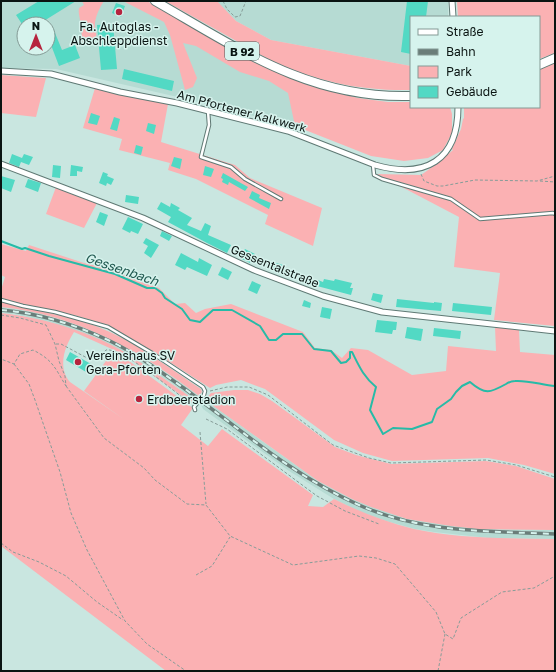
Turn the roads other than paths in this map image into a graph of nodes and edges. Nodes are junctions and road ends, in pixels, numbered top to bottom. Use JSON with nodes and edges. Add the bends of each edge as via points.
{"nodes":[{"id":1,"x":155,"y":1,"type":"edge"},
{"id":2,"x":452,"y":1,"type":"edge"},
{"id":3,"x":453,"y":16,"type":"edge"},
{"id":4,"x":555,"y":58,"type":"edge"},
{"id":5,"x":540,"y":65,"type":"edge"},
{"id":6,"x":1,"y":71,"type":"edge"},
{"id":7,"x":410,"y":96,"type":"edge"},
{"id":8,"x":458,"y":108,"type":"edge"},
{"id":9,"x":208,"y":111,"type":"junction"},
{"id":10,"x":1,"y":164,"type":"edge"},
{"id":11,"x":373,"y":164,"type":"junction"},
{"id":12,"x":281,"y":199,"type":"dead end"},
{"id":13,"x":555,"y":214,"type":"edge"},
{"id":14,"x":1,"y":300,"type":"edge"},
{"id":15,"x":555,"y":331,"type":"edge"},
{"id":16,"x":195,"y":408,"type":"road end"}],
"edges":[{"from":1,"to":7,"type":"main road","number":"B 92","via":[[270,66],[294,76],[354,93]]},
{"from":2,"to":3,"type":"street"},
{"from":4,"to":5,"type":"main road"},
{"from":6,"to":9,"type":"street","name":"Am Pfortener Kalkwerk","via":[[51,74]]},
{"from":8,"to":11,"type":"street","name":"Am Pfortener Kalkwerk","via":[[457,128],[452,142],[439,160],[430,165],[407,170],[389,169]]},
{"from":9,"to":11,"type":"street","name":"Am Pfortener Kalkwerk","via":[[288,131]]},
{"from":9,"to":12,"type":"lane","via":[[208,125],[201,157],[231,167],[245,180]]},
{"from":10,"to":15,"type":"street","name":"Gessentalstraße","via":[[143,218],[254,270],[323,296],[382,312]]},
{"from":11,"to":13,"type":"lane","via":[[374,175],[382,180],[451,199],[480,219],[553,212]]},
{"from":14,"to":16,"type":"lane","via":[[108,327],[203,387],[204,396]]}]}
